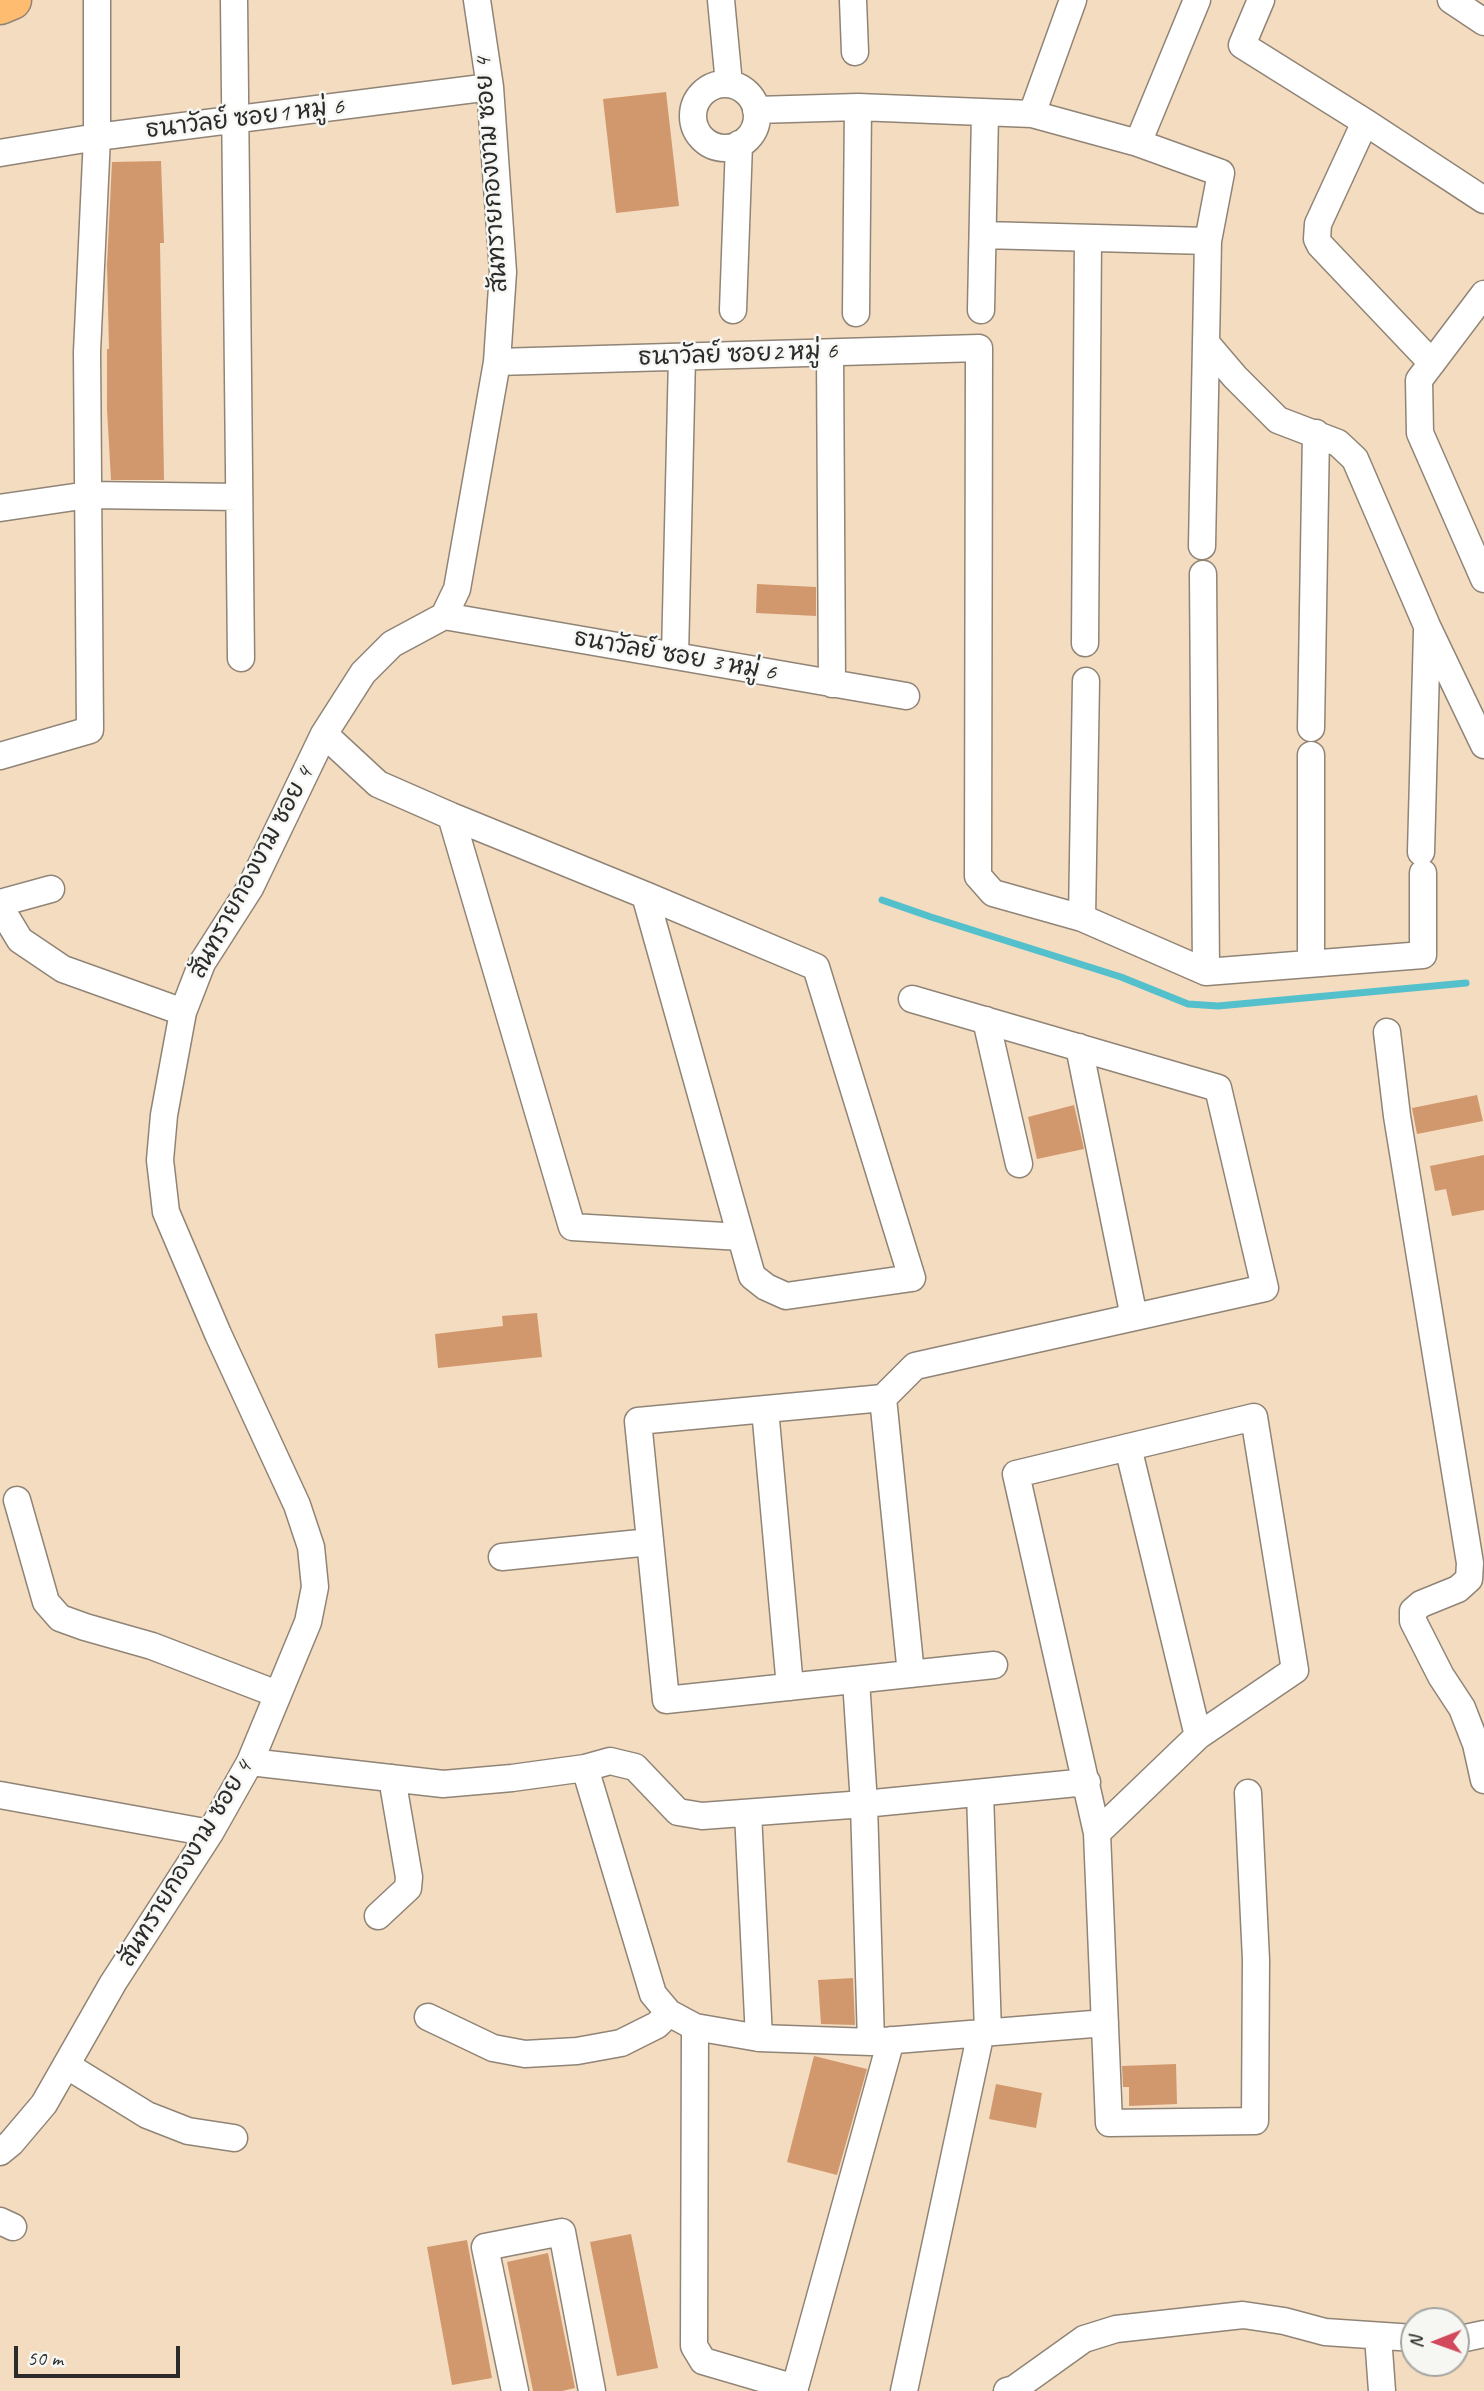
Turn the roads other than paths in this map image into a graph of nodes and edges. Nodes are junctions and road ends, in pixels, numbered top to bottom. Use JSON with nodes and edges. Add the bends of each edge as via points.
{"nodes":[{"id":1,"x":12,"y":0,"type":"edge"},
{"id":2,"x":97,"y":0,"type":"edge"},
{"id":3,"x":234,"y":0,"type":"edge"},
{"id":4,"x":477,"y":0,"type":"edge"},
{"id":5,"x":721,"y":0,"type":"edge"},
{"id":6,"x":853,"y":0,"type":"edge"},
{"id":7,"x":1073,"y":0,"type":"edge"},
{"id":8,"x":1197,"y":0,"type":"edge"},
{"id":9,"x":1261,"y":0,"type":"edge"},
{"id":10,"x":1451,"y":0,"type":"edge"},
{"id":11,"x":0,"y":5,"type":"edge"},
{"id":12,"x":1484,"y":22,"type":"edge"},
{"id":13,"x":855,"y":52,"type":"dead end"},
{"id":14,"x":729,"y":84,"type":"junction"},
{"id":15,"x":490,"y":87,"type":"junction"},
{"id":16,"x":858,"y":107,"type":"junction"},
{"id":17,"x":756,"y":110,"type":"junction"},
{"id":18,"x":985,"y":114,"type":"junction"},
{"id":19,"x":1032,"y":114,"type":"junction"},
{"id":20,"x":235,"y":121,"type":"junction"},
{"id":21,"x":1365,"y":122,"type":"junction"},
{"id":22,"x":97,"y":137,"type":"junction"},
{"id":23,"x":1138,"y":143,"type":"junction"},
{"id":24,"x":740,"y":144,"type":"junction"},
{"id":25,"x":0,"y":153,"type":"edge"},
{"id":26,"x":1484,"y":200,"type":"edge"},
{"id":27,"x":983,"y":235,"type":"junction"},
{"id":28,"x":1088,"y":238,"type":"junction"},
{"id":29,"x":1208,"y":242,"type":"junction"},
{"id":30,"x":1484,"y":294,"type":"edge"},
{"id":31,"x":733,"y":310,"type":"dead end"},
{"id":32,"x":981,"y":310,"type":"dead end"},
{"id":33,"x":856,"y":313,"type":"dead end"},
{"id":34,"x":1206,"y":343,"type":"junction"},
{"id":35,"x":830,"y":353,"type":"junction"},
{"id":36,"x":682,"y":357,"type":"junction"},
{"id":37,"x":497,"y":362,"type":"junction"},
{"id":38,"x":1432,"y":363,"type":"junction"},
{"id":39,"x":1316,"y":433,"type":"junction"},
{"id":40,"x":88,"y":495,"type":"junction"},
{"id":41,"x":239,"y":497,"type":"junction"},
{"id":42,"x":0,"y":508,"type":"edge"},
{"id":43,"x":1202,"y":546,"type":"dead end"},
{"id":44,"x":1203,"y":574,"type":"dead end"},
{"id":45,"x":1484,"y":579,"type":"edge"},
{"id":46,"x":444,"y":616,"type":"junction"},
{"id":47,"x":1427,"y":626,"type":"junction"},
{"id":48,"x":1085,"y":643,"type":"dead end"},
{"id":49,"x":675,"y":656,"type":"junction"},
{"id":50,"x":241,"y":658,"type":"dead end"},
{"id":51,"x":1086,"y":681,"type":"dead end"},
{"id":52,"x":832,"y":684,"type":"junction"},
{"id":53,"x":905,"y":696,"type":"dead end"},
{"id":54,"x":1311,"y":728,"type":"dead end"},
{"id":55,"x":324,"y":734,"type":"junction"},
{"id":56,"x":1484,"y":745,"type":"edge"},
{"id":57,"x":1311,"y":755,"type":"dead end"},
{"id":58,"x":0,"y":756,"type":"edge"},
{"id":59,"x":451,"y":816,"type":"junction"},
{"id":60,"x":51,"y":889,"type":"dead end"},
{"id":61,"x":645,"y":895,"type":"junction"},
{"id":62,"x":0,"y":905,"type":"edge"},
{"id":63,"x":1082,"y":918,"type":"junction"},
{"id":64,"x":1311,"y":964,"type":"junction"},
{"id":65,"x":1206,"y":972,"type":"junction"},
{"id":66,"x":912,"y":999,"type":"dead end"},
{"id":67,"x":183,"y":1012,"type":"junction"},
{"id":68,"x":986,"y":1020,"type":"junction"},
{"id":69,"x":1387,"y":1032,"type":"dead end"},
{"id":70,"x":1079,"y":1047,"type":"junction"},
{"id":71,"x":1019,"y":1164,"type":"dead end"},
{"id":72,"x":741,"y":1237,"type":"junction"},
{"id":73,"x":1134,"y":1317,"type":"junction"},
{"id":74,"x":883,"y":1398,"type":"junction"},
{"id":75,"x":765,"y":1409,"type":"junction"},
{"id":76,"x":1128,"y":1447,"type":"junction"},
{"id":77,"x":17,"y":1500,"type":"dead end"},
{"id":78,"x":650,"y":1542,"type":"junction"},
{"id":79,"x":502,"y":1557,"type":"dead end"},
{"id":80,"x":994,"y":1665,"type":"dead end"},
{"id":81,"x":911,"y":1674,"type":"junction"},
{"id":82,"x":856,"y":1679,"type":"junction"},
{"id":83,"x":790,"y":1687,"type":"junction"},
{"id":84,"x":277,"y":1694,"type":"junction"},
{"id":85,"x":1198,"y":1736,"type":"junction"},
{"id":86,"x":250,"y":1762,"type":"junction"},
{"id":87,"x":585,"y":1768,"type":"junction"},
{"id":88,"x":392,"y":1778,"type":"junction"},
{"id":89,"x":1484,"y":1780,"type":"edge"},
{"id":90,"x":1087,"y":1782,"type":"junction"},
{"id":91,"x":980,"y":1793,"type":"junction"},
{"id":92,"x":1248,"y":1793,"type":"dead end"},
{"id":93,"x":0,"y":1795,"type":"edge"},
{"id":94,"x":864,"y":1804,"type":"junction"},
{"id":95,"x":748,"y":1813,"type":"junction"},
{"id":96,"x":210,"y":1833,"type":"junction"},
{"id":97,"x":1097,"y":1833,"type":"junction"},
{"id":98,"x":379,"y":1916,"type":"dead end"},
{"id":99,"x":669,"y":2013,"type":"junction"},
{"id":100,"x":428,"y":2017,"type":"dead end"},
{"id":101,"x":1105,"y":2023,"type":"junction"},
{"id":102,"x":695,"y":2027,"type":"junction"},
{"id":103,"x":985,"y":2032,"type":"junction"},
{"id":104,"x":759,"y":2038,"type":"junction"},
{"id":105,"x":881,"y":2041,"type":"junction"},
{"id":106,"x":66,"y":2066,"type":"junction"},
{"id":107,"x":234,"y":2138,"type":"dead end"},
{"id":108,"x":0,"y":2152,"type":"edge"},
{"id":109,"x":1378,"y":2336,"type":"junction"},
{"id":110,"x":1400,"y":2337,"type":"edge"},
{"id":111,"x":1046,"y":2365,"type":"junction"},
{"id":112,"x":795,"y":2390,"type":"edge"},
{"id":113,"x":515,"y":2391,"type":"edge"},
{"id":114,"x":592,"y":2391,"type":"edge"},
{"id":115,"x":904,"y":2391,"type":"edge"},
{"id":116,"x":1007,"y":2391,"type":"edge"},
{"id":117,"x":1052,"y":2391,"type":"edge"},
{"id":118,"x":1382,"y":2391,"type":"edge"}],
"edges":[{"from":1,"to":11,"type":"main road"},
{"from":2,"to":22,"type":"street"},
{"from":3,"to":20,"type":"street"},
{"from":4,"to":15,"type":"street","name":"สันทรายกองงาม ซอย 4"},
{"from":5,"to":14,"type":"street"},
{"from":6,"to":13,"type":"street"},
{"from":7,"to":19,"type":"street"},
{"from":8,"to":23,"type":"street"},
{"from":9,"to":21,"type":"street","via":[[1242,45]]},
{"from":10,"to":12,"type":"street"},
{"from":14,"to":17,"type":"street","via":[[747,93]]},
{"from":14,"to":24,"type":"street","via":[[702,93],[693,121],[710,144]]},
{"from":15,"to":20,"type":"street","name":"ธนาวัลย์ ซอย1 หมู่ 6"},
{"from":15,"to":37,"type":"street","name":"สันทรายกองงาม ซอย 4","via":[[503,272]]},
{"from":16,"to":17,"type":"street"},
{"from":16,"to":18,"type":"street"},
{"from":16,"to":33,"type":"street"},
{"from":17,"to":24,"type":"street","via":[[753,130]]},
{"from":18,"to":19,"type":"street"},
{"from":18,"to":27,"type":"street"},
{"from":19,"to":23,"type":"street"},
{"from":20,"to":22,"type":"street","name":"ธนาวัลย์ ซอย1 หมู่ 6"},
{"from":20,"to":41,"type":"street"},
{"from":21,"to":26,"type":"street"},
{"from":21,"to":38,"type":"street","via":[[1318,224],[1317,239]]},
{"from":22,"to":25,"type":"street","name":"ธนาวัลย์ ซอย1 หมู่ 6"},
{"from":22,"to":40,"type":"street","via":[[87,352]]},
{"from":23,"to":29,"type":"street","via":[[1221,173]]},
{"from":24,"to":31,"type":"street"},
{"from":27,"to":28,"type":"street"},
{"from":27,"to":32,"type":"street"},
{"from":28,"to":29,"type":"street"},
{"from":28,"to":48,"type":"street"},
{"from":29,"to":34,"type":"street"},
{"from":30,"to":38,"type":"street"},
{"from":34,"to":39,"type":"street","via":[[1278,420]]},
{"from":34,"to":43,"type":"street"},
{"from":35,"to":36,"type":"street","name":"ธนาวัลย์ ซอย2 หมู่ 6"},
{"from":35,"to":52,"type":"street"},
{"from":35,"to":63,"type":"street","name":"ธนาวัลย์ ซอย2 หมู่ 6","via":[[979,348],[978,876],[993,893]]},
{"from":36,"to":37,"type":"street","name":"ธนาวัลย์ ซอย2 หมู่ 6"},
{"from":36,"to":49,"type":"street"},
{"from":37,"to":46,"type":"street","name":"สันทรายกองงาม ซอย 4","via":[[457,589]]},
{"from":38,"to":45,"type":"street","via":[[1419,380],[1420,433]]},
{"from":39,"to":47,"type":"street","via":[[1338,443],[1354,459]]},
{"from":39,"to":54,"type":"street"},
{"from":40,"to":41,"type":"street"},
{"from":40,"to":42,"type":"street"},
{"from":40,"to":58,"type":"street","via":[[90,730]]},
{"from":41,"to":50,"type":"street"},
{"from":44,"to":65,"type":"street"},
{"from":46,"to":49,"type":"street","name":"ธนาวัลย์ ซอย 3 หมู่ 6"},
{"from":46,"to":55,"type":"street","name":"สันทรายกองงาม ซอย 4","via":[[392,644],[363,673]]},
{"from":47,"to":56,"type":"street"},
{"from":47,"to":64,"type":"street","via":[[1423,955]]},
{"from":49,"to":52,"type":"street","name":"ธนาวัลย์ ซอย 3 หมู่ 6"},
{"from":51,"to":63,"type":"street"},
{"from":52,"to":53,"type":"street","name":"ธนาวัลย์ ซอย 3 หมู่ 6"},
{"from":55,"to":59,"type":"street","via":[[378,784]]},
{"from":55,"to":67,"type":"street","name":"สันทรายกองงาม ซอย 4","via":[[250,888],[202,963]]},
{"from":57,"to":64,"type":"street"},
{"from":59,"to":61,"type":"street"},
{"from":59,"to":72,"type":"street","via":[[572,1227]]},
{"from":60,"to":62,"type":"street"},
{"from":61,"to":72,"type":"street"},
{"from":61,"to":72,"type":"street","via":[[816,967],[912,1278],[786,1296],[752,1276]]},
{"from":62,"to":67,"type":"street","via":[[20,940],[63,968]]},
{"from":63,"to":65,"type":"street"},
{"from":64,"to":65,"type":"street"},
{"from":66,"to":68,"type":"street"},
{"from":67,"to":84,"type":"street","name":"สันทรายกองงาม ซอย 4","via":[[160,1160],[166,1212],[297,1505],[311,1547],[315,1587],[308,1622]]},
{"from":68,"to":70,"type":"street"},
{"from":68,"to":71,"type":"street"},
{"from":69,"to":89,"type":"street","via":[[1471,1563],[1469,1579],[1458,1589],[1421,1604],[1413,1611],[1413,1621],[1462,1708]]},
{"from":70,"to":73,"type":"street"},
{"from":70,"to":73,"type":"street","via":[[1218,1088],[1265,1288]]},
{"from":73,"to":74,"type":"street","via":[[915,1366]]},
{"from":74,"to":75,"type":"street"},
{"from":74,"to":81,"type":"street"},
{"from":75,"to":78,"type":"street","via":[[638,1421]]},
{"from":75,"to":83,"type":"street"},
{"from":76,"to":85,"type":"street"},
{"from":76,"to":85,"type":"street","via":[[1254,1417],[1295,1670]]},
{"from":76,"to":90,"type":"street","via":[[1016,1474]]},
{"from":77,"to":84,"type":"street","via":[[46,1602],[60,1618],[152,1646]]},
{"from":78,"to":79,"type":"street"},
{"from":78,"to":83,"type":"street","via":[[666,1700]]},
{"from":80,"to":81,"type":"street"},
{"from":81,"to":82,"type":"street"},
{"from":82,"to":83,"type":"street"},
{"from":82,"to":94,"type":"street"},
{"from":84,"to":86,"type":"street","name":"สันทรายกองงาม ซอย 4"},
{"from":85,"to":97,"type":"street"},
{"from":86,"to":88,"type":"street"},
{"from":86,"to":96,"type":"street","name":"สันทรายกองงาม ซอย 4"},
{"from":87,"to":88,"type":"street","via":[[443,1784]]},
{"from":87,"to":95,"type":"street","via":[[610,1760],[635,1767],[678,1812],[702,1816]]},
{"from":87,"to":99,"type":"street","via":[[653,1994]]},
{"from":88,"to":98,"type":"street","via":[[408,1888]]},
{"from":90,"to":91,"type":"street"},
{"from":90,"to":97,"type":"street"},
{"from":91,"to":94,"type":"street"},
{"from":91,"to":103,"type":"street"},
{"from":92,"to":101,"type":"street","via":[[1256,1960],[1255,2122],[1109,2123]]},
{"from":93,"to":96,"type":"street"},
{"from":94,"to":95,"type":"street"},
{"from":94,"to":105,"type":"street"},
{"from":95,"to":104,"type":"street"},
{"from":96,"to":106,"type":"street","name":"สันทรายกองงาม ซอย 4","via":[[113,1983]]},
{"from":97,"to":101,"type":"street"},
{"from":99,"to":100,"type":"street","via":[[657,2025],[621,2043],[525,2054],[493,2048]]},
{"from":99,"to":102,"type":"street"},
{"from":101,"to":103,"type":"street"},
{"from":102,"to":104,"type":"street"},
{"from":102,"to":112,"type":"street","via":[[694,2346],[703,2361]]},
{"from":103,"to":105,"type":"street"},
{"from":103,"to":115,"type":"street"},
{"from":104,"to":105,"type":"street"},
{"from":105,"to":112,"type":"street"},
{"from":106,"to":107,"type":"street","via":[[147,2115],[188,2131]]},
{"from":106,"to":108,"type":"street","name":"สันทรายกองงาม ซอย 4","via":[[44,2104]]},
{"from":109,"to":110,"type":"street"},
{"from":109,"to":111,"type":"street","via":[[1325,2332],[1243,2315],[1116,2329],[1084,2339]]},
{"from":109,"to":118,"type":"street"},
{"from":111,"to":116,"type":"street"},
{"from":111,"to":117,"type":"street"},
{"from":113,"to":114,"type":"street","via":[[485,2247],[562,2232]]}]}
